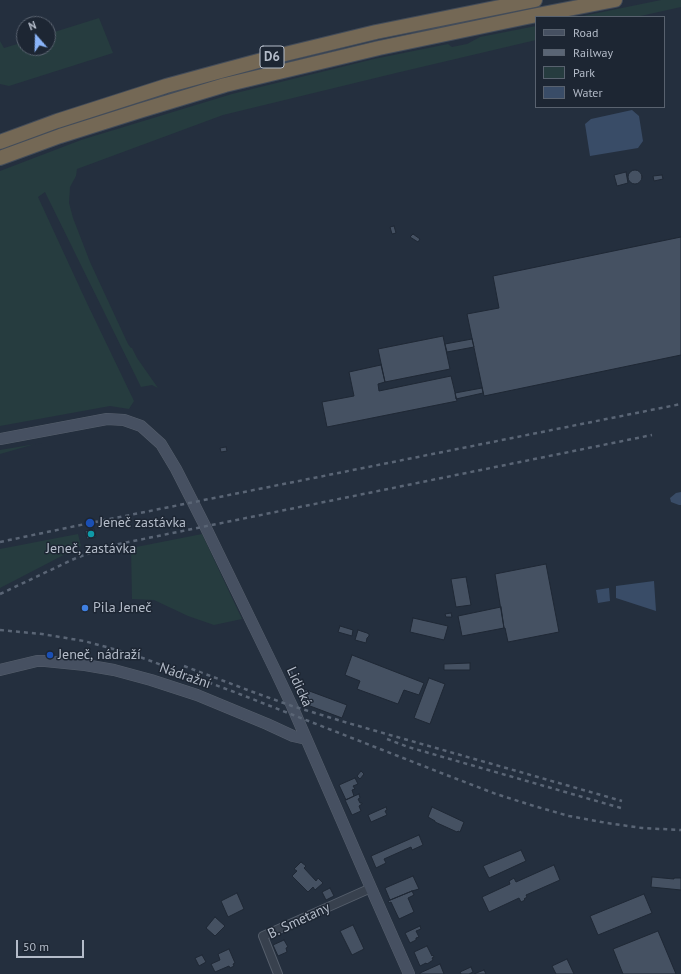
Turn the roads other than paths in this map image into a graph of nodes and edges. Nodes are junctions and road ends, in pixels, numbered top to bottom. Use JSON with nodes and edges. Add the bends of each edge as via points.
{"nodes":[{"id":1,"x":535,"y":0,"type":"edge"},
{"id":2,"x":615,"y":0,"type":"edge"},
{"id":3,"x":0,"y":142,"type":"edge"},
{"id":4,"x":0,"y":158,"type":"edge"},
{"id":5,"x":0,"y":439,"type":"edge"},
{"id":6,"x":0,"y":670,"type":"edge"},
{"id":7,"x":306,"y":739,"type":"junction"},
{"id":8,"x":371,"y":888,"type":"junction"},
{"id":9,"x":278,"y":974,"type":"edge"},
{"id":10,"x":409,"y":974,"type":"edge"}],
"edges":[{"from":1,"to":3,"type":"highway","number":"D6","via":[[376,32],[228,69],[166,86]]},
{"from":2,"to":4,"type":"highway","number":"D6","via":[[379,48],[239,82],[132,113]]},
{"from":5,"to":7,"type":"street","name":"Lidická","via":[[107,419],[124,420],[140,426],[161,444],[260,638]]},
{"from":6,"to":7,"type":"street","name":"Nádražní","via":[[45,661],[114,670],[197,695],[293,736]]},
{"from":7,"to":8,"type":"street","name":"Lidická"},
{"from":8,"to":9,"type":"street","name":"B. Smetany","via":[[263,936]]},
{"from":8,"to":10,"type":"street","name":"Lidická"}]}
